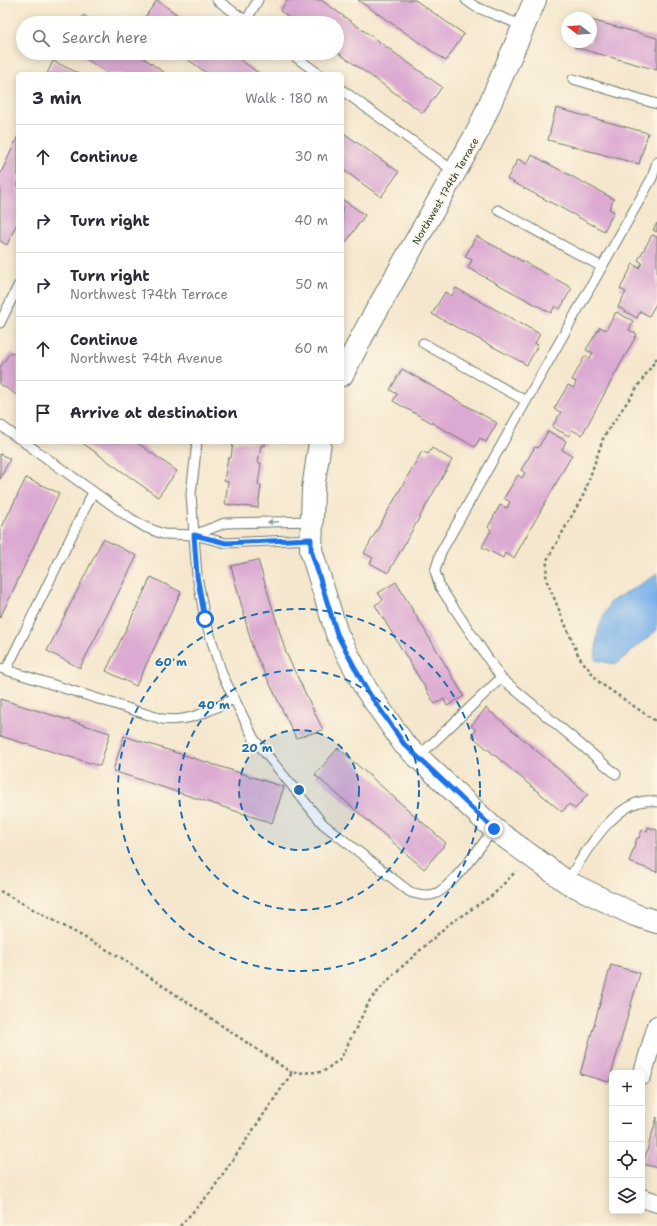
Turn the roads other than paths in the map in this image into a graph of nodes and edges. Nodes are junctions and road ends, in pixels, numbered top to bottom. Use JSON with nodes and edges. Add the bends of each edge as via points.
{"nodes":[{"id":1,"x":217,"y":0,"type":"edge"},
{"id":2,"x":258,"y":0,"type":"edge"},
{"id":3,"x":466,"y":0,"type":"edge"},
{"id":4,"x":535,"y":0,"type":"edge"},
{"id":5,"x":239,"y":16,"type":"edge"},
{"id":6,"x":250,"y":16,"type":"edge"},
{"id":7,"x":523,"y":26,"type":"junction"},
{"id":8,"x":300,"y":60,"type":"edge"},
{"id":9,"x":316,"y":72,"type":"edge"},
{"id":10,"x":573,"y":79,"type":"dead end"},
{"id":11,"x":344,"y":91,"type":"edge"},
{"id":12,"x":657,"y":104,"type":"edge"},
{"id":13,"x":657,"y":162,"type":"edge"},
{"id":14,"x":455,"y":172,"type":"junction"},
{"id":15,"x":498,"y":210,"type":"dead end"},
{"id":16,"x":602,"y":267,"type":"junction"},
{"id":17,"x":16,"y":290,"type":"edge"},
{"id":18,"x":0,"y":323,"type":"edge"},
{"id":19,"x":423,"y":343,"type":"dead end"},
{"id":20,"x":344,"y":371,"type":"edge"},
{"id":21,"x":526,"y":401,"type":"junction"},
{"id":22,"x":0,"y":425,"type":"edge"},
{"id":23,"x":16,"y":437,"type":"edge"},
{"id":24,"x":27,"y":444,"type":"edge"},
{"id":25,"x":197,"y":444,"type":"edge"},
{"id":26,"x":320,"y":444,"type":"edge"},
{"id":27,"x":93,"y":492,"type":"junction"},
{"id":28,"x":312,"y":530,"type":"junction"},
{"id":29,"x":194,"y":535,"type":"junction"},
{"id":30,"x":3,"y":669,"type":"edge"},
{"id":31,"x":501,"y":678,"type":"junction"},
{"id":32,"x":234,"y":699,"type":"junction"},
{"id":33,"x":418,"y":757,"type":"junction"},
{"id":34,"x":616,"y":774,"type":"dead end"},
{"id":35,"x":657,"y":802,"type":"edge"},
{"id":36,"x":494,"y":829,"type":"junction"},
{"id":37,"x":567,"y":882,"type":"junction"},
{"id":38,"x":657,"y":922,"type":"edge"},
{"id":39,"x":657,"y":1025,"type":"edge"},
{"id":40,"x":644,"y":1070,"type":"edge"},
{"id":41,"x":645,"y":1199,"type":"edge"},
{"id":42,"x":657,"y":1203,"type":"edge"}],
"edges":[{"from":1,"to":5,"type":"lane"},
{"from":2,"to":6,"type":"lane"},
{"from":3,"to":7,"type":"lane","via":[[476,7]]},
{"from":4,"to":7,"type":"street","name":"Northwest 174th Terrace"},
{"from":7,"to":14,"type":"street","name":"Northwest 174th Terrace","via":[[478,131]]},
{"from":8,"to":9,"type":"lane"},
{"from":10,"to":12,"type":"lane"},
{"from":11,"to":14,"type":"lane"},
{"from":13,"to":16,"type":"lane","via":[[652,178]]},
{"from":14,"to":20,"type":"street","name":"Northwest 174th Terrace"},
{"from":15,"to":16,"type":"lane"},
{"from":16,"to":21,"type":"lane"},
{"from":17,"to":18,"type":"lane"},
{"from":19,"to":21,"type":"lane"},
{"from":21,"to":31,"type":"lane","via":[[441,552],[435,571],[440,587]]},
{"from":22,"to":23,"type":"lane"},
{"from":24,"to":27,"type":"lane"},
{"from":25,"to":29,"type":"lane","via":[[191,494]]},
{"from":26,"to":28,"type":"street","via":[[313,490]]},
{"from":27,"to":29,"type":"lane","via":[[145,527],[163,534]]},
{"from":27,"to":30,"type":"lane"},
{"from":28,"to":29,"type":"lane","via":[[226,543]]},
{"from":28,"to":29,"type":"lane","one_way":true,"via":[[225,523]]},
{"from":28,"to":33,"type":"street","via":[[311,550],[337,634],[366,689],[404,744]]},
{"from":29,"to":32,"type":"lane","via":[[197,576],[205,619],[222,674]]},
{"from":30,"to":32,"type":"lane","via":[[162,720],[189,719]]},
{"from":31,"to":33,"type":"lane"},
{"from":31,"to":34,"type":"lane"},
{"from":32,"to":36,"type":"lane","via":[[254,739],[323,824],[410,892],[422,896],[434,894],[445,888]]},
{"from":33,"to":36,"type":"street"},
{"from":35,"to":37,"type":"lane","via":[[635,802],[623,809],[584,852]]},
{"from":36,"to":37,"type":"street"},
{"from":37,"to":38,"type":"street","via":[[635,915]]},
{"from":39,"to":40,"type":"street"},
{"from":41,"to":42,"type":"street"}]}
